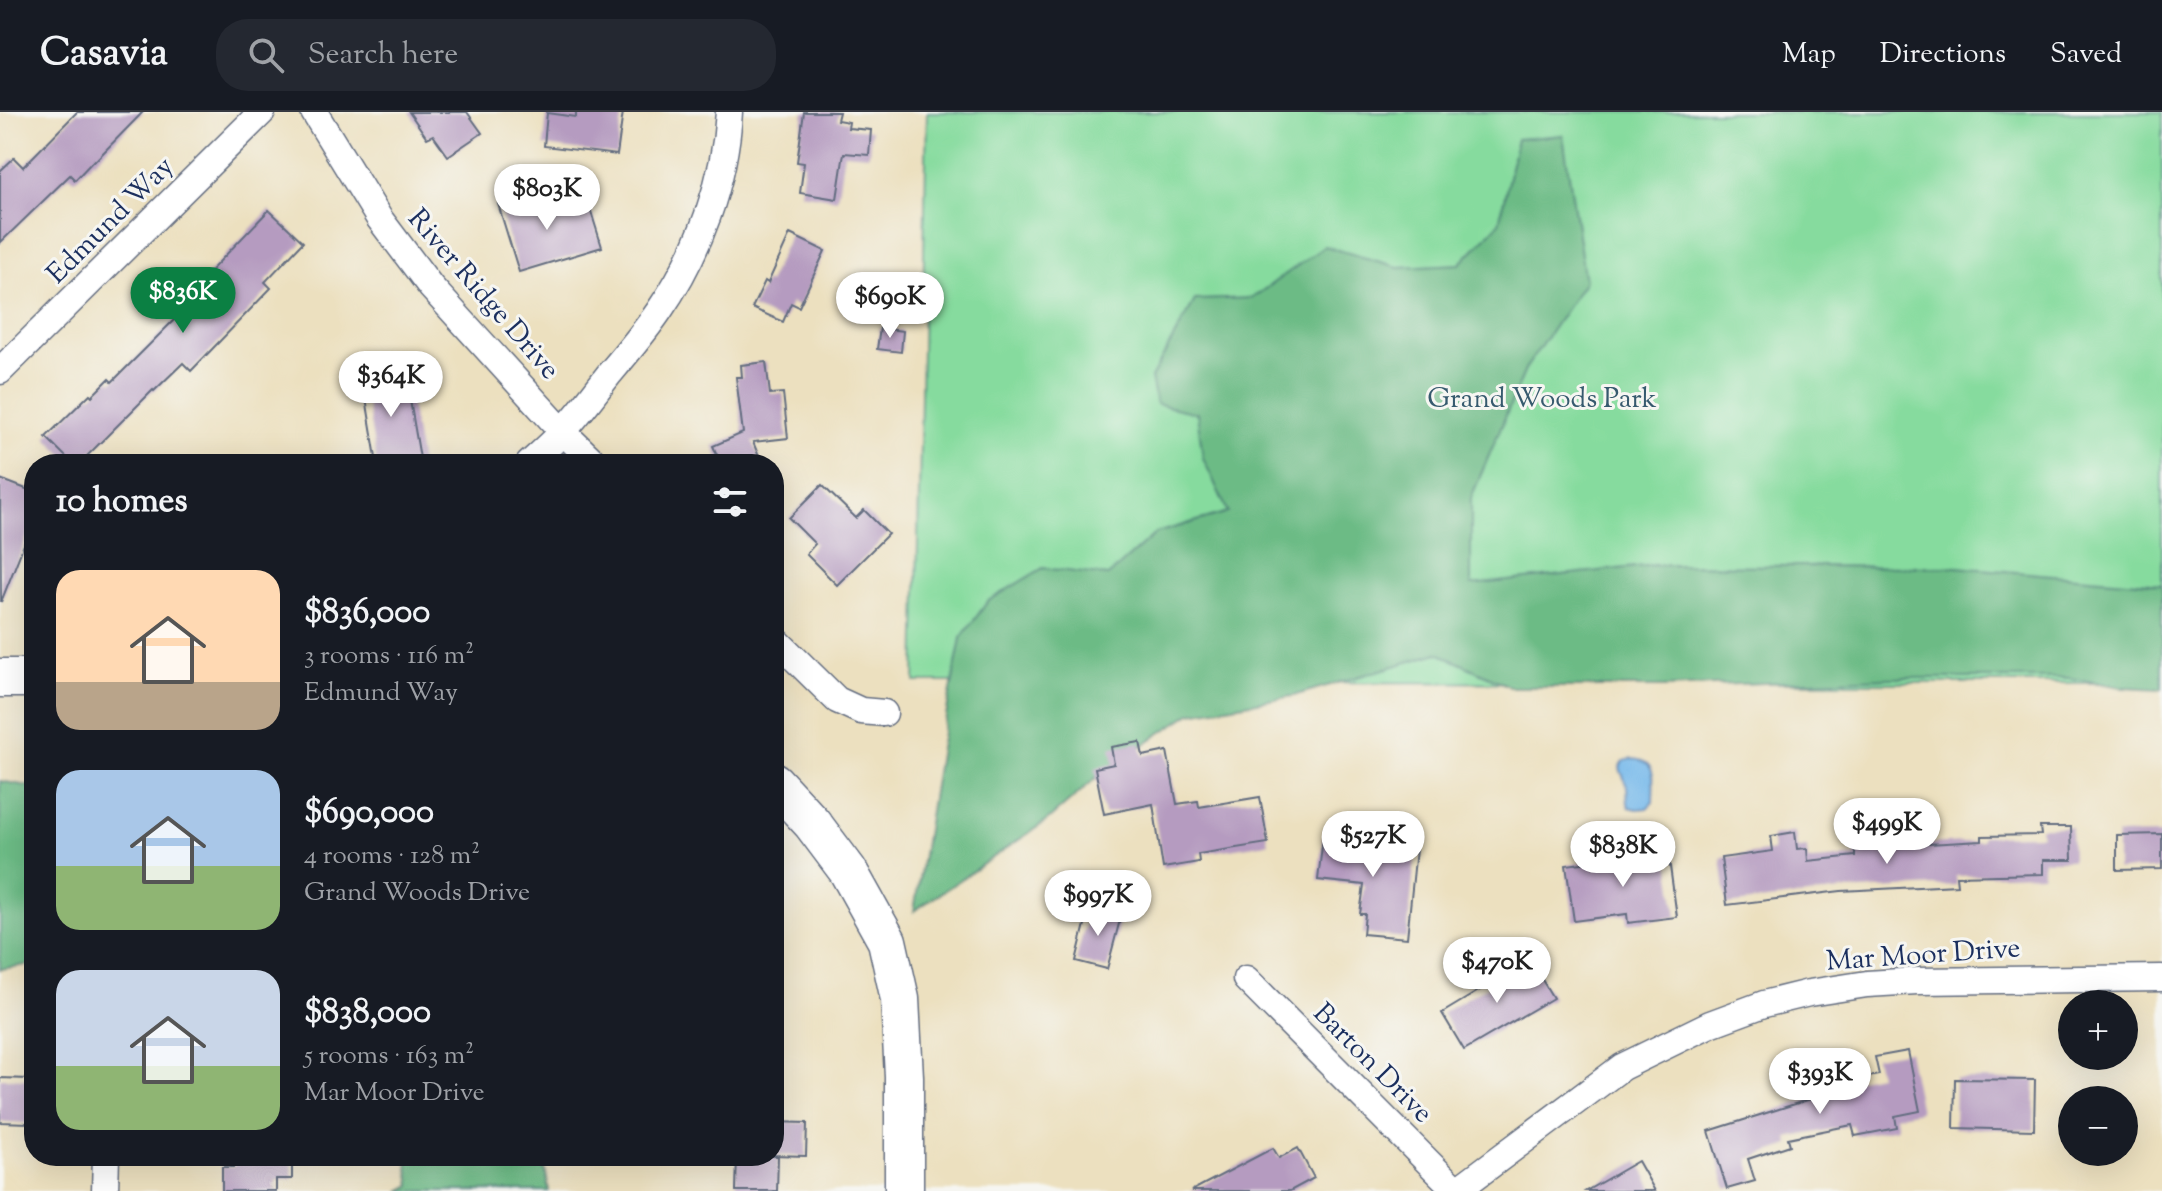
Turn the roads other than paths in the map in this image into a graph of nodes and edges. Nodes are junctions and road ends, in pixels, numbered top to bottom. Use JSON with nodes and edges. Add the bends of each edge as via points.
{"nodes":[{"id":1,"x":262,"y":112,"type":"edge"},
{"id":2,"x":314,"y":112,"type":"edge"},
{"id":3,"x":729,"y":112,"type":"edge"},
{"id":4,"x":0,"y":371,"type":"edge"},
{"id":5,"x":563,"y":432,"type":"junction"},
{"id":6,"x":540,"y":454,"type":"edge"},
{"id":7,"x":586,"y":454,"type":"edge"},
{"id":8,"x":784,"y":648,"type":"edge"},
{"id":9,"x":0,"y":678,"type":"edge"},
{"id":10,"x":24,"y":678,"type":"edge"},
{"id":11,"x":884,"y":713,"type":"dead end"},
{"id":12,"x":784,"y":793,"type":"edge"},
{"id":13,"x":2162,"y":978,"type":"edge"},
{"id":14,"x":1246,"y":979,"type":"dead end"},
{"id":15,"x":106,"y":1166,"type":"edge"},
{"id":16,"x":105,"y":1191,"type":"edge"},
{"id":17,"x":904,"y":1191,"type":"edge"},
{"id":18,"x":1457,"y":1191,"type":"edge"}],
"edges":[{"from":1,"to":4,"type":"street","name":"Edmund Way"},
{"from":2,"to":5,"type":"street","name":"River Ridge Drive","via":[[379,218],[431,287]]},
{"from":3,"to":5,"type":"street","via":[[706,224],[684,269],[660,309]]},
{"from":5,"to":6,"type":"street"},
{"from":5,"to":7,"type":"street","name":"River Ridge Drive"},
{"from":8,"to":11,"type":"street","via":[[837,700],[861,711]]},
{"from":9,"to":10,"type":"street"},
{"from":12,"to":17,"type":"street","via":[[848,871],[887,941],[900,999]]},
{"from":13,"to":18,"type":"street","name":"Mar Moor Drive","via":[[1904,981],[1764,1004],[1622,1067]]},
{"from":14,"to":18,"type":"street","name":"Barton Drive"},
{"from":15,"to":16,"type":"street"}]}
